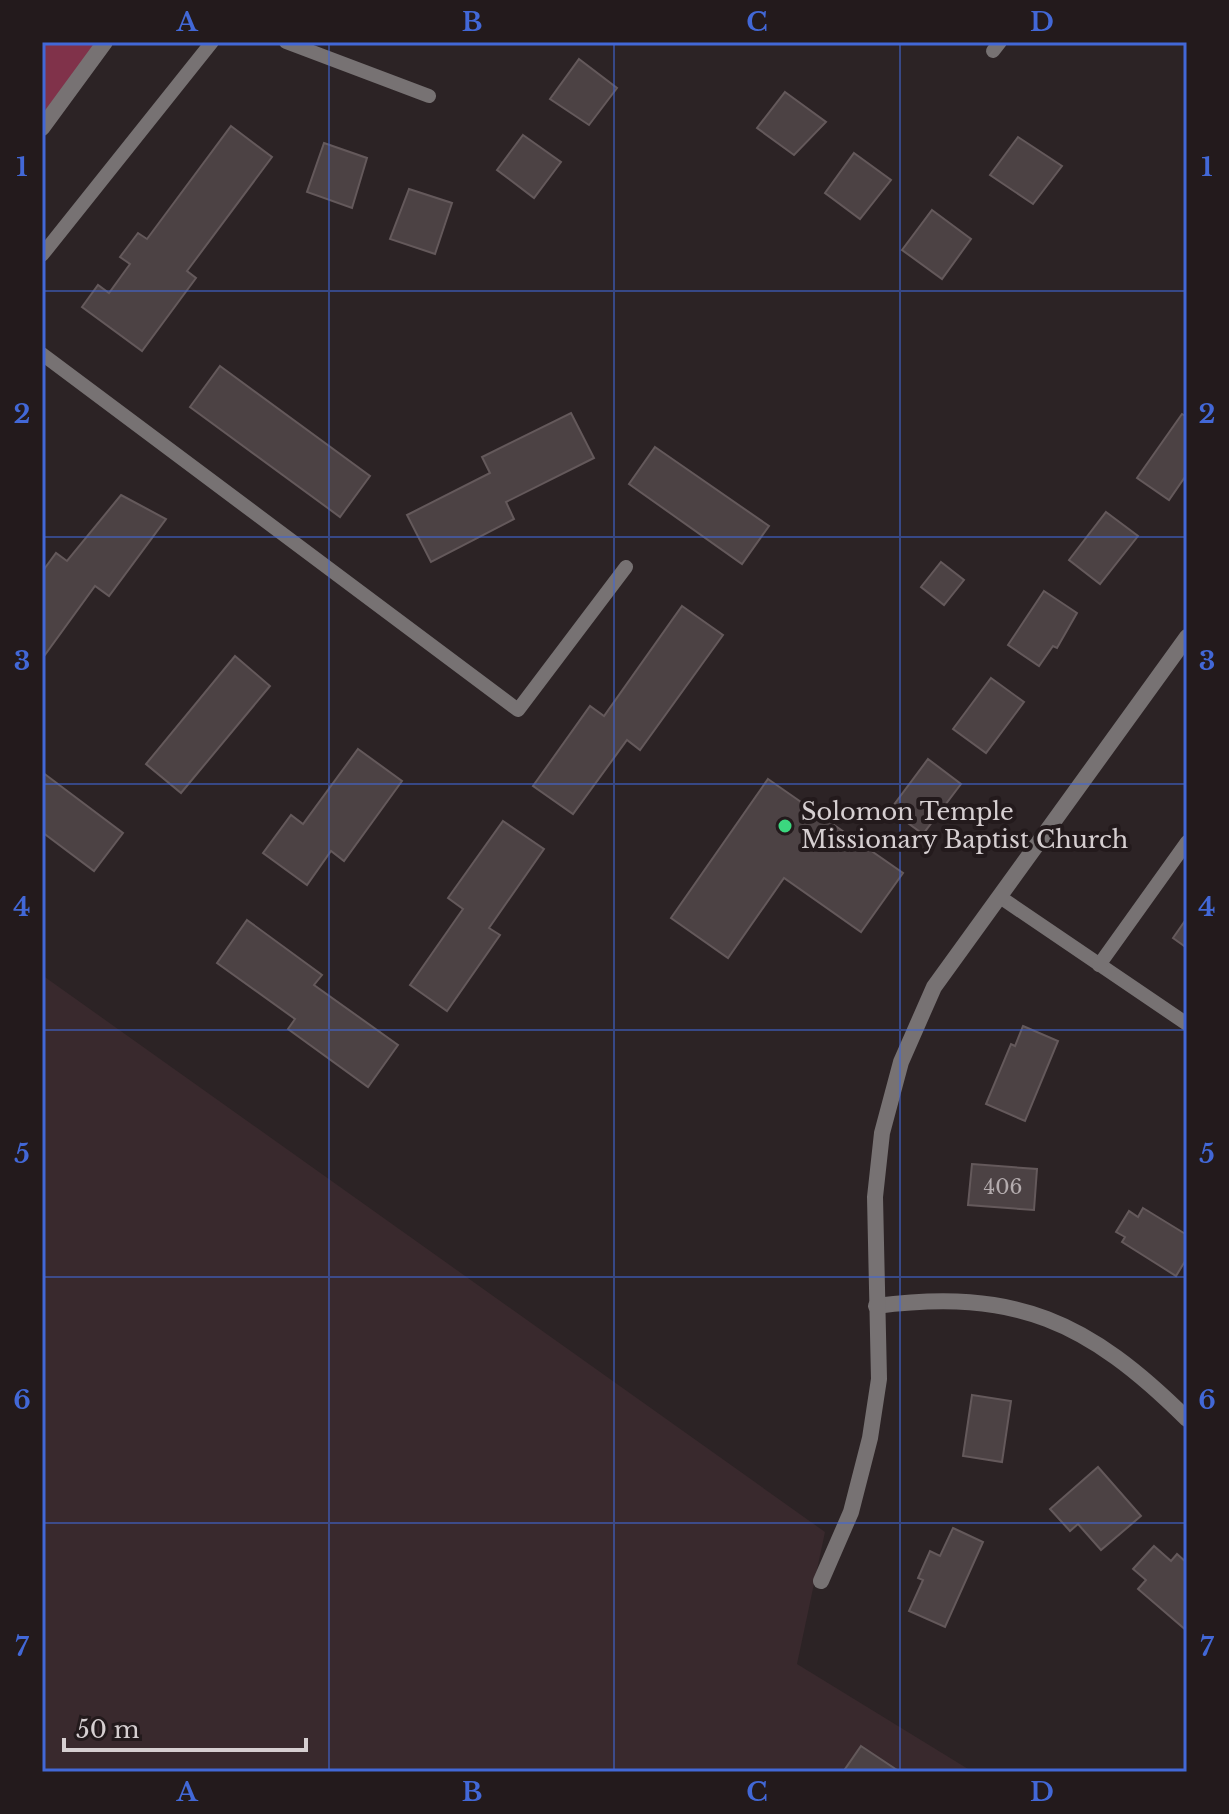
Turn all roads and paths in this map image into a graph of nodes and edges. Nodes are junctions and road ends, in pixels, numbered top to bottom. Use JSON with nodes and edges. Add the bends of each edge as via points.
{"nodes":[{"id":1,"x":105,"y":42,"type":"edge"},
{"id":2,"x":212,"y":42,"type":"edge"},
{"id":3,"x":286,"y":42,"type":"edge"},
{"id":4,"x":429,"y":96,"type":"dead end"},
{"id":5,"x":42,"y":128,"type":"edge"},
{"id":6,"x":42,"y":255,"type":"edge"},
{"id":7,"x":42,"y":354,"type":"edge"},
{"id":8,"x":626,"y":567,"type":"dead end"},
{"id":9,"x":1187,"y":637,"type":"edge"},
{"id":10,"x":1187,"y":842,"type":"edge"},
{"id":11,"x":1000,"y":897,"type":"junction"},
{"id":12,"x":1099,"y":965,"type":"junction"},
{"id":13,"x":1187,"y":1024,"type":"edge"},
{"id":14,"x":876,"y":1306,"type":"junction"},
{"id":15,"x":1187,"y":1419,"type":"edge"},
{"id":16,"x":821,"y":1581,"type":"dead end"}],
"edges":[{"from":1,"to":5,"type":"street"},
{"from":2,"to":6,"type":"lane"},
{"from":3,"to":4,"type":"lane"},
{"from":7,"to":8,"type":"lane","via":[[518,710]]},
{"from":9,"to":11,"type":"street"},
{"from":10,"to":12,"type":"lane"},
{"from":11,"to":12,"type":"lane"},
{"from":11,"to":14,"type":"street","via":[[934,987],[901,1062],[882,1133],[875,1197]]},
{"from":12,"to":13,"type":"lane"},
{"from":14,"to":15,"type":"street","via":[[932,1299],[984,1301],[1034,1313],[1087,1335],[1141,1374]]},
{"from":14,"to":16,"type":"street","via":[[879,1379],[870,1438],[851,1512]]}]}
